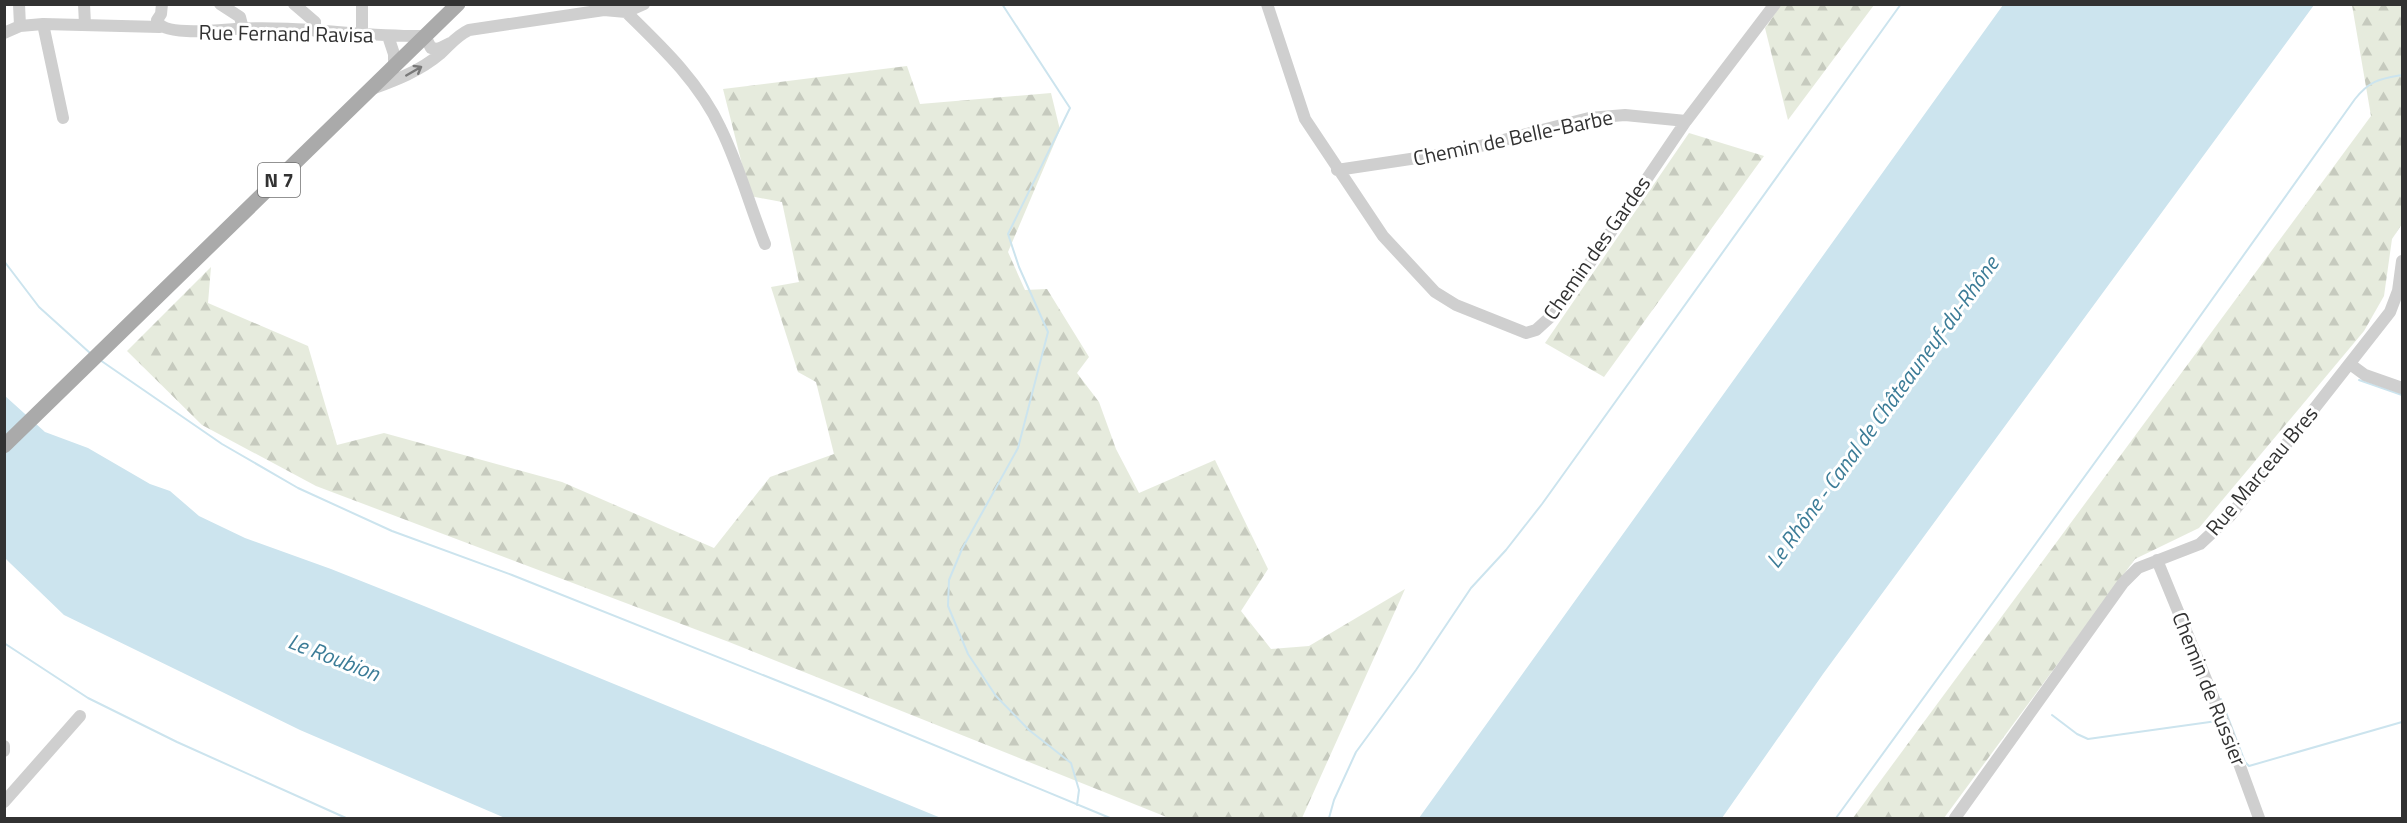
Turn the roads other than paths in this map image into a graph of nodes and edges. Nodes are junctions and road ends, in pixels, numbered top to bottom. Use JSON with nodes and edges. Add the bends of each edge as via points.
{"nodes":[{"id":1,"x":19,"y":4,"type":"edge"},
{"id":2,"x":84,"y":4,"type":"edge"},
{"id":3,"x":220,"y":4,"type":"edge"},
{"id":4,"x":294,"y":4,"type":"edge"},
{"id":5,"x":362,"y":4,"type":"edge"},
{"id":6,"x":458,"y":4,"type":"edge"},
{"id":7,"x":644,"y":4,"type":"edge"},
{"id":8,"x":1266,"y":4,"type":"edge"},
{"id":9,"x":1775,"y":4,"type":"edge"},
{"id":10,"x":626,"y":12,"type":"junction"},
{"id":11,"x":163,"y":18,"type":"edge"},
{"id":12,"x":43,"y":24,"type":"junction"},
{"id":13,"x":85,"y":24,"type":"junction"},
{"id":14,"x":20,"y":26,"type":"junction"},
{"id":15,"x":243,"y":29,"type":"junction"},
{"id":16,"x":315,"y":31,"type":"junction"},
{"id":17,"x":4,"y":33,"type":"edge"},
{"id":18,"x":362,"y":34,"type":"junction"},
{"id":19,"x":388,"y":36,"type":"junction"},
{"id":20,"x":425,"y":36,"type":"junction"},
{"id":21,"x":450,"y":43,"type":"junction"},
{"id":22,"x":394,"y":68,"type":"junction"},
{"id":23,"x":371,"y":89,"type":"junction"},
{"id":24,"x":63,"y":118,"type":"dead end"},
{"id":25,"x":1686,"y":121,"type":"junction"},
{"id":26,"x":1337,"y":170,"type":"junction"},
{"id":27,"x":765,"y":244,"type":"dead end"},
{"id":28,"x":2403,"y":261,"type":"edge"},
{"id":29,"x":2350,"y":364,"type":"junction"},
{"id":30,"x":2403,"y":388,"type":"edge"},
{"id":31,"x":4,"y":446,"type":"edge"},
{"id":32,"x":2157,"y":560,"type":"junction"},
{"id":33,"x":80,"y":716,"type":"dead end"},
{"id":34,"x":4,"y":746,"type":"edge"},
{"id":35,"x":4,"y":751,"type":"edge"},
{"id":36,"x":4,"y":802,"type":"edge"},
{"id":37,"x":1956,"y":819,"type":"edge"},
{"id":38,"x":2259,"y":819,"type":"edge"}],
"edges":[{"from":1,"to":14,"type":"street"},
{"from":2,"to":13,"type":"street"},
{"from":3,"to":15,"type":"street","via":[[240,17]]},
{"from":4,"to":16,"type":"street","via":[[315,22]]},
{"from":5,"to":18,"type":"street"},
{"from":6,"to":20,"type":"main road","number":"N 7"},
{"from":7,"to":10,"type":"street"},
{"from":8,"to":26,"type":"street","name":"Chemin des Gardes","via":[[1305,119]]},
{"from":9,"to":25,"type":"street"},
{"from":10,"to":21,"type":"street","via":[[604,10],[469,30]]},
{"from":10,"to":27,"type":"street","via":[[692,81],[708,104],[722,129]]},
{"from":11,"to":13,"type":"street","name":"Rue Fernand Ravisa"},
{"from":11,"to":15,"type":"street","name":"Rue Fernand Ravisa","via":[[183,31]]},
{"from":12,"to":13,"type":"street","name":"Rue Fernand Ravisa"},
{"from":12,"to":14,"type":"street","name":"Rue Fernand Ravisa"},
{"from":12,"to":24,"type":"street"},
{"from":14,"to":17,"type":"street","name":"Rue Fernand Ravisa"},
{"from":15,"to":16,"type":"street","name":"Rue Fernand Ravisa"},
{"from":16,"to":18,"type":"street","name":"Rue Fernand Ravisa"},
{"from":18,"to":19,"type":"street","name":"Rue Fernand Ravisa"},
{"from":19,"to":20,"type":"street","name":"Rue Fernand Ravisa"},
{"from":19,"to":22,"type":"street","name":"Rue Fernand Ravisa"},
{"from":20,"to":21,"type":"street","via":[[431,48]]},
{"from":20,"to":22,"type":"main road","number":"N 7"},
{"from":23,"to":21,"type":"street","one_way":true,"via":[[402,78]]},
{"from":22,"to":23,"type":"main road","number":"N 7"},
{"from":23,"to":31,"type":"main road","number":"N 7"},
{"from":25,"to":26,"type":"street","name":"Chemin de Belle-Barbe","via":[[1625,115],[1589,118],[1457,152]]},
{"from":25,"to":26,"type":"street","name":"Chemin des Gardes","via":[[1558,310],[1541,327],[1526,333],[1456,305],[1435,292],[1383,236]]},
{"from":28,"to":29,"type":"street","name":"Rue Marceau Bres","via":[[2390,312]]},
{"from":29,"to":30,"type":"street","via":[[2366,375]]},
{"from":29,"to":32,"type":"street","name":"Rue Marceau Bres","via":[[2216,531],[2200,544]]},
{"from":32,"to":37,"type":"street","name":"Rue Marceau Bres","via":[[2138,568],[2123,583]]},
{"from":32,"to":38,"type":"street","name":"Chemin de Russier"},
{"from":33,"to":36,"type":"street"},
{"from":34,"to":35,"type":"street"}]}
